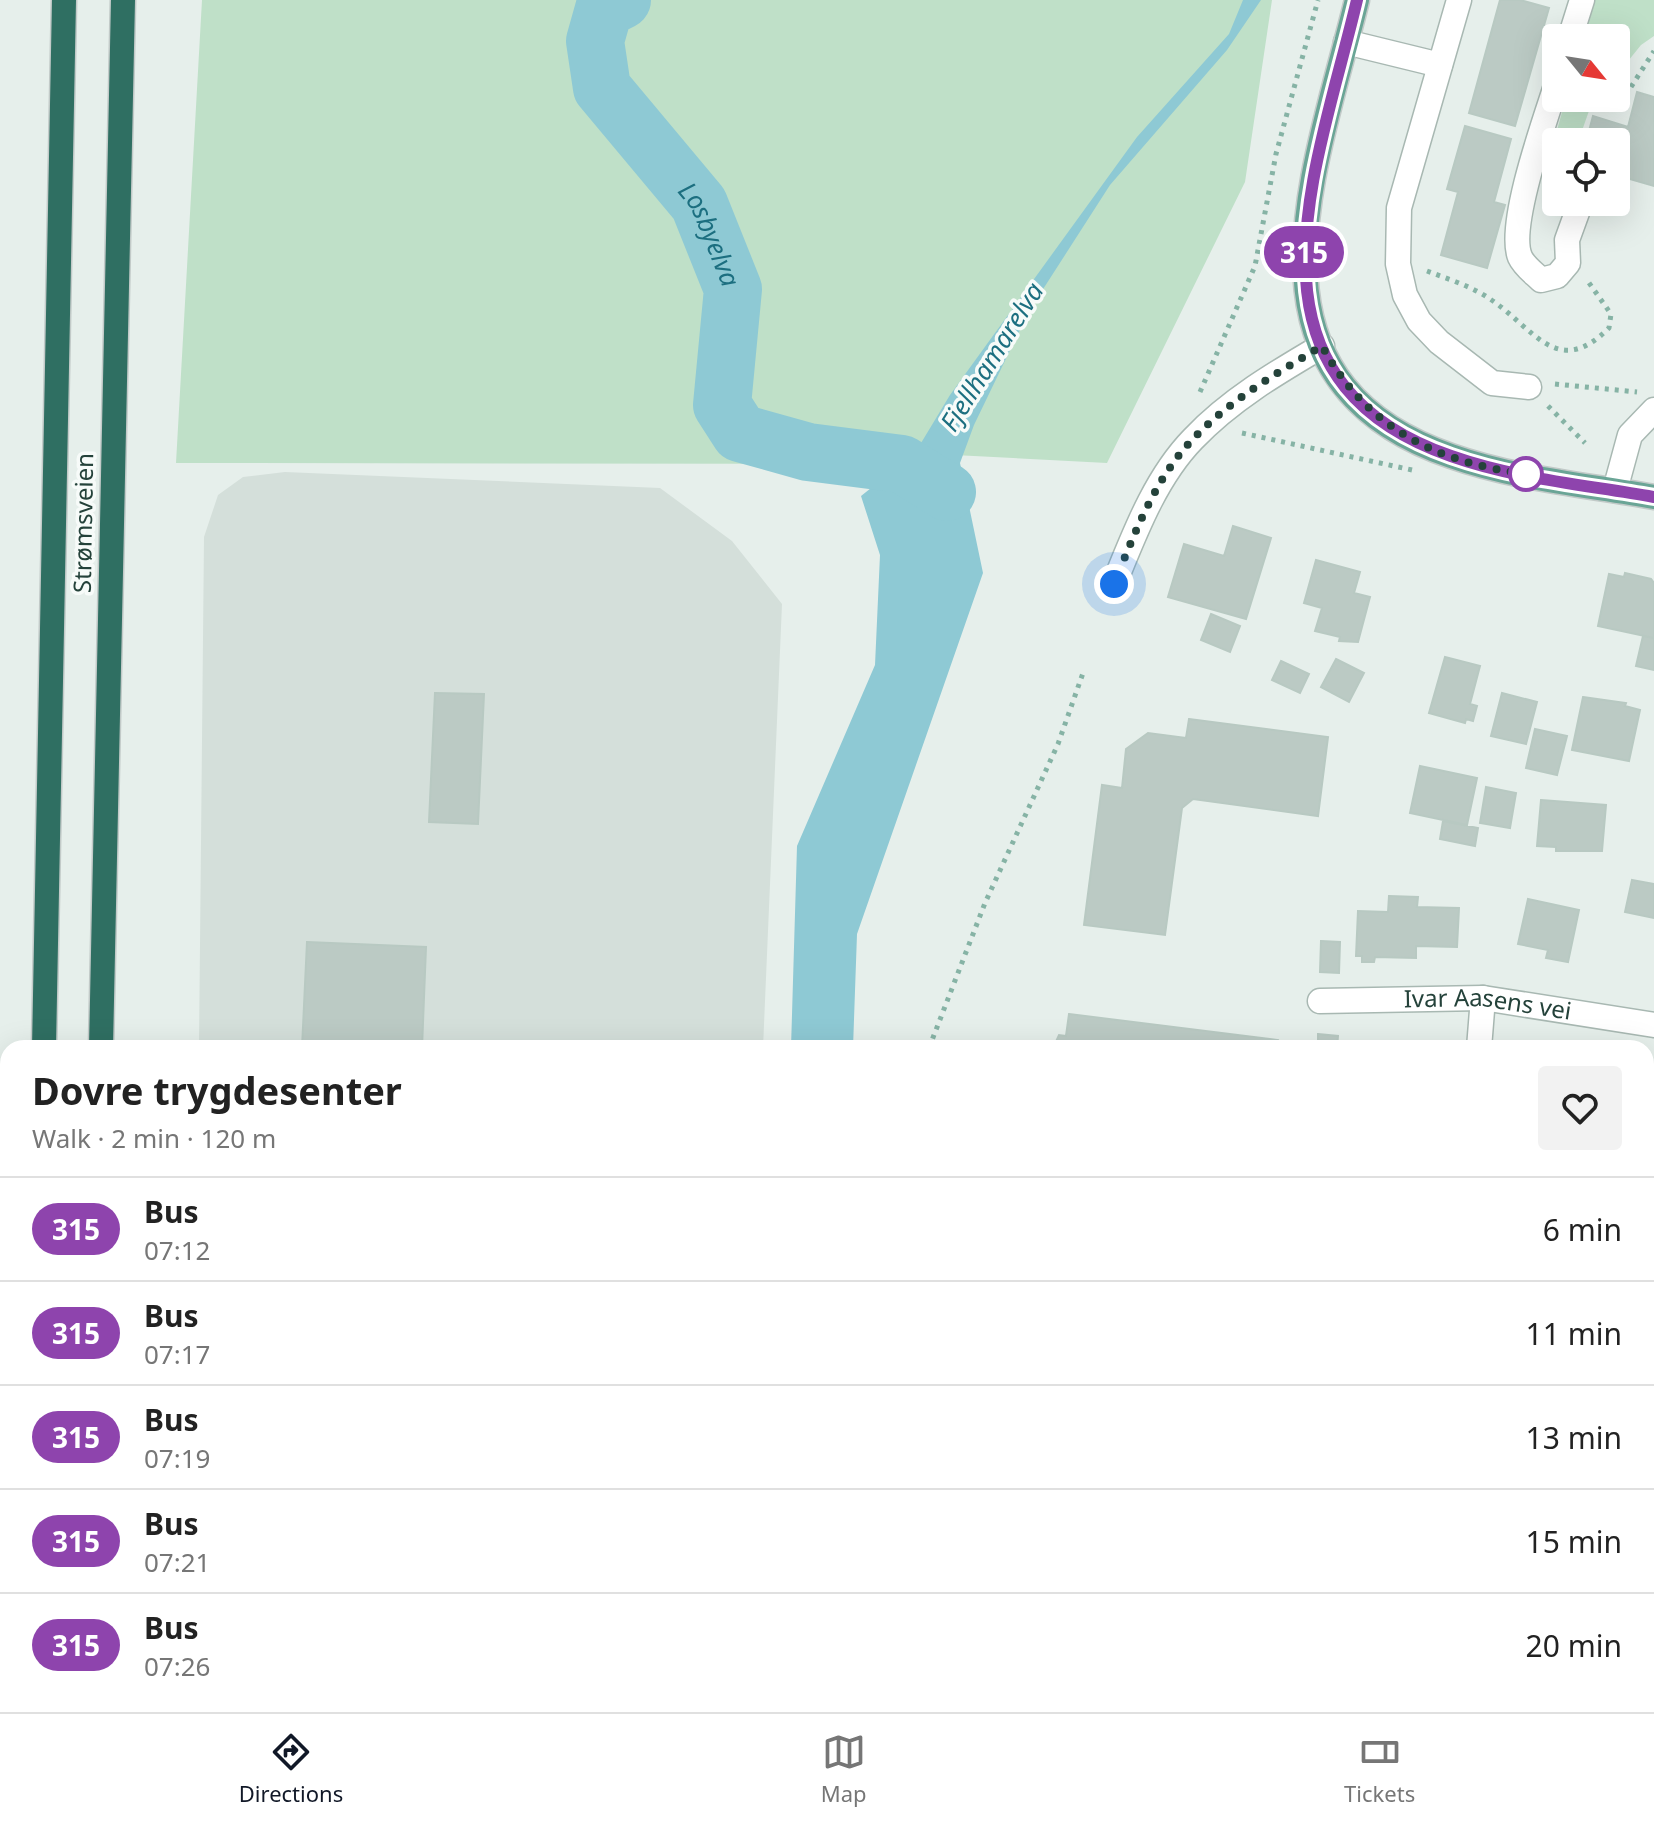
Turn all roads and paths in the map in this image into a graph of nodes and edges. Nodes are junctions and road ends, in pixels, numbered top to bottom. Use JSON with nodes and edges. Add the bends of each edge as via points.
{"nodes":[{"id":1,"x":64,"y":0,"type":"edge"},
{"id":2,"x":123,"y":0,"type":"edge"},
{"id":3,"x":1318,"y":0,"type":"edge"},
{"id":4,"x":1357,"y":0,"type":"edge"},
{"id":5,"x":1459,"y":0,"type":"edge"},
{"id":6,"x":1582,"y":0,"type":"edge"},
{"id":7,"x":1574,"y":24,"type":"edge"},
{"id":8,"x":1346,"y":42,"type":"junction"},
{"id":9,"x":1654,"y":51,"type":"edge"},
{"id":10,"x":1440,"y":65,"type":"junction"},
{"id":11,"x":1631,"y":87,"type":"dead end"},
{"id":12,"x":1542,"y":128,"type":"edge"},
{"id":13,"x":1576,"y":216,"type":"edge"},
{"id":14,"x":1322,"y":346,"type":"junction"},
{"id":15,"x":1529,"y":387,"type":"junction"},
{"id":16,"x":1649,"y":403,"type":"edge"},
{"id":17,"x":1212,"y":422,"type":"junction"},
{"id":18,"x":1585,"y":443,"type":"dead end"},
{"id":19,"x":1422,"y":474,"type":"dead end"},
{"id":20,"x":1615,"y":490,"type":"junction"},
{"id":21,"x":1654,"y":497,"type":"edge"},
{"id":22,"x":1114,"y":584,"type":"dead end"},
{"id":23,"x":1083,"y":673,"type":"dead end"},
{"id":24,"x":1483,"y":998,"type":"junction"},
{"id":25,"x":1320,"y":1001,"type":"dead end"},
{"id":26,"x":1654,"y":1025,"type":"edge"},
{"id":27,"x":44,"y":1040,"type":"edge"},
{"id":28,"x":103,"y":1040,"type":"edge"},
{"id":29,"x":932,"y":1040,"type":"edge"},
{"id":30,"x":1480,"y":1040,"type":"edge"}],
"edges":[{"from":1,"to":27,"type":"highway","name":"Strømsveien"},
{"from":2,"to":28,"type":"highway","name":"Strømsveien"},
{"from":3,"to":17,"type":"path","via":[[1276,154],[1255,266],[1187,412]]},
{"from":4,"to":8,"type":"main road"},
{"from":5,"to":10,"type":"street"},
{"from":6,"to":7,"type":"street"},
{"from":8,"to":10,"type":"street"},
{"from":8,"to":14,"type":"main road","via":[[1316,160],[1305,232],[1307,302]]},
{"from":9,"to":11,"type":"path"},
{"from":10,"to":15,"type":"street","via":[[1399,208],[1398,264],[1405,295],[1439,342],[1492,383]]},
{"from":12,"to":13,"type":"street","via":[[1516,240],[1521,260],[1541,280],[1557,276],[1568,263],[1567,240]]},
{"from":14,"to":17,"type":"street","via":[[1251,390]]},
{"from":14,"to":20,"type":"main road","via":[[1345,385],[1392,429],[1467,462]]},
{"from":15,"to":16,"type":"path","via":[[1628,388]]},
{"from":15,"to":18,"type":"path"},
{"from":16,"to":20,"type":"street","via":[[1630,435]]},
{"from":17,"to":19,"type":"path","via":[[1246,435]]},
{"from":17,"to":22,"type":"street","via":[[1162,482]]},
{"from":20,"to":21,"type":"main road"},
{"from":23,"to":29,"type":"path"},
{"from":24,"to":25,"type":"street","name":"Ivar Aasens vei"},
{"from":24,"to":26,"type":"street","name":"Ivar Aasens vei"},
{"from":24,"to":30,"type":"street"}]}
